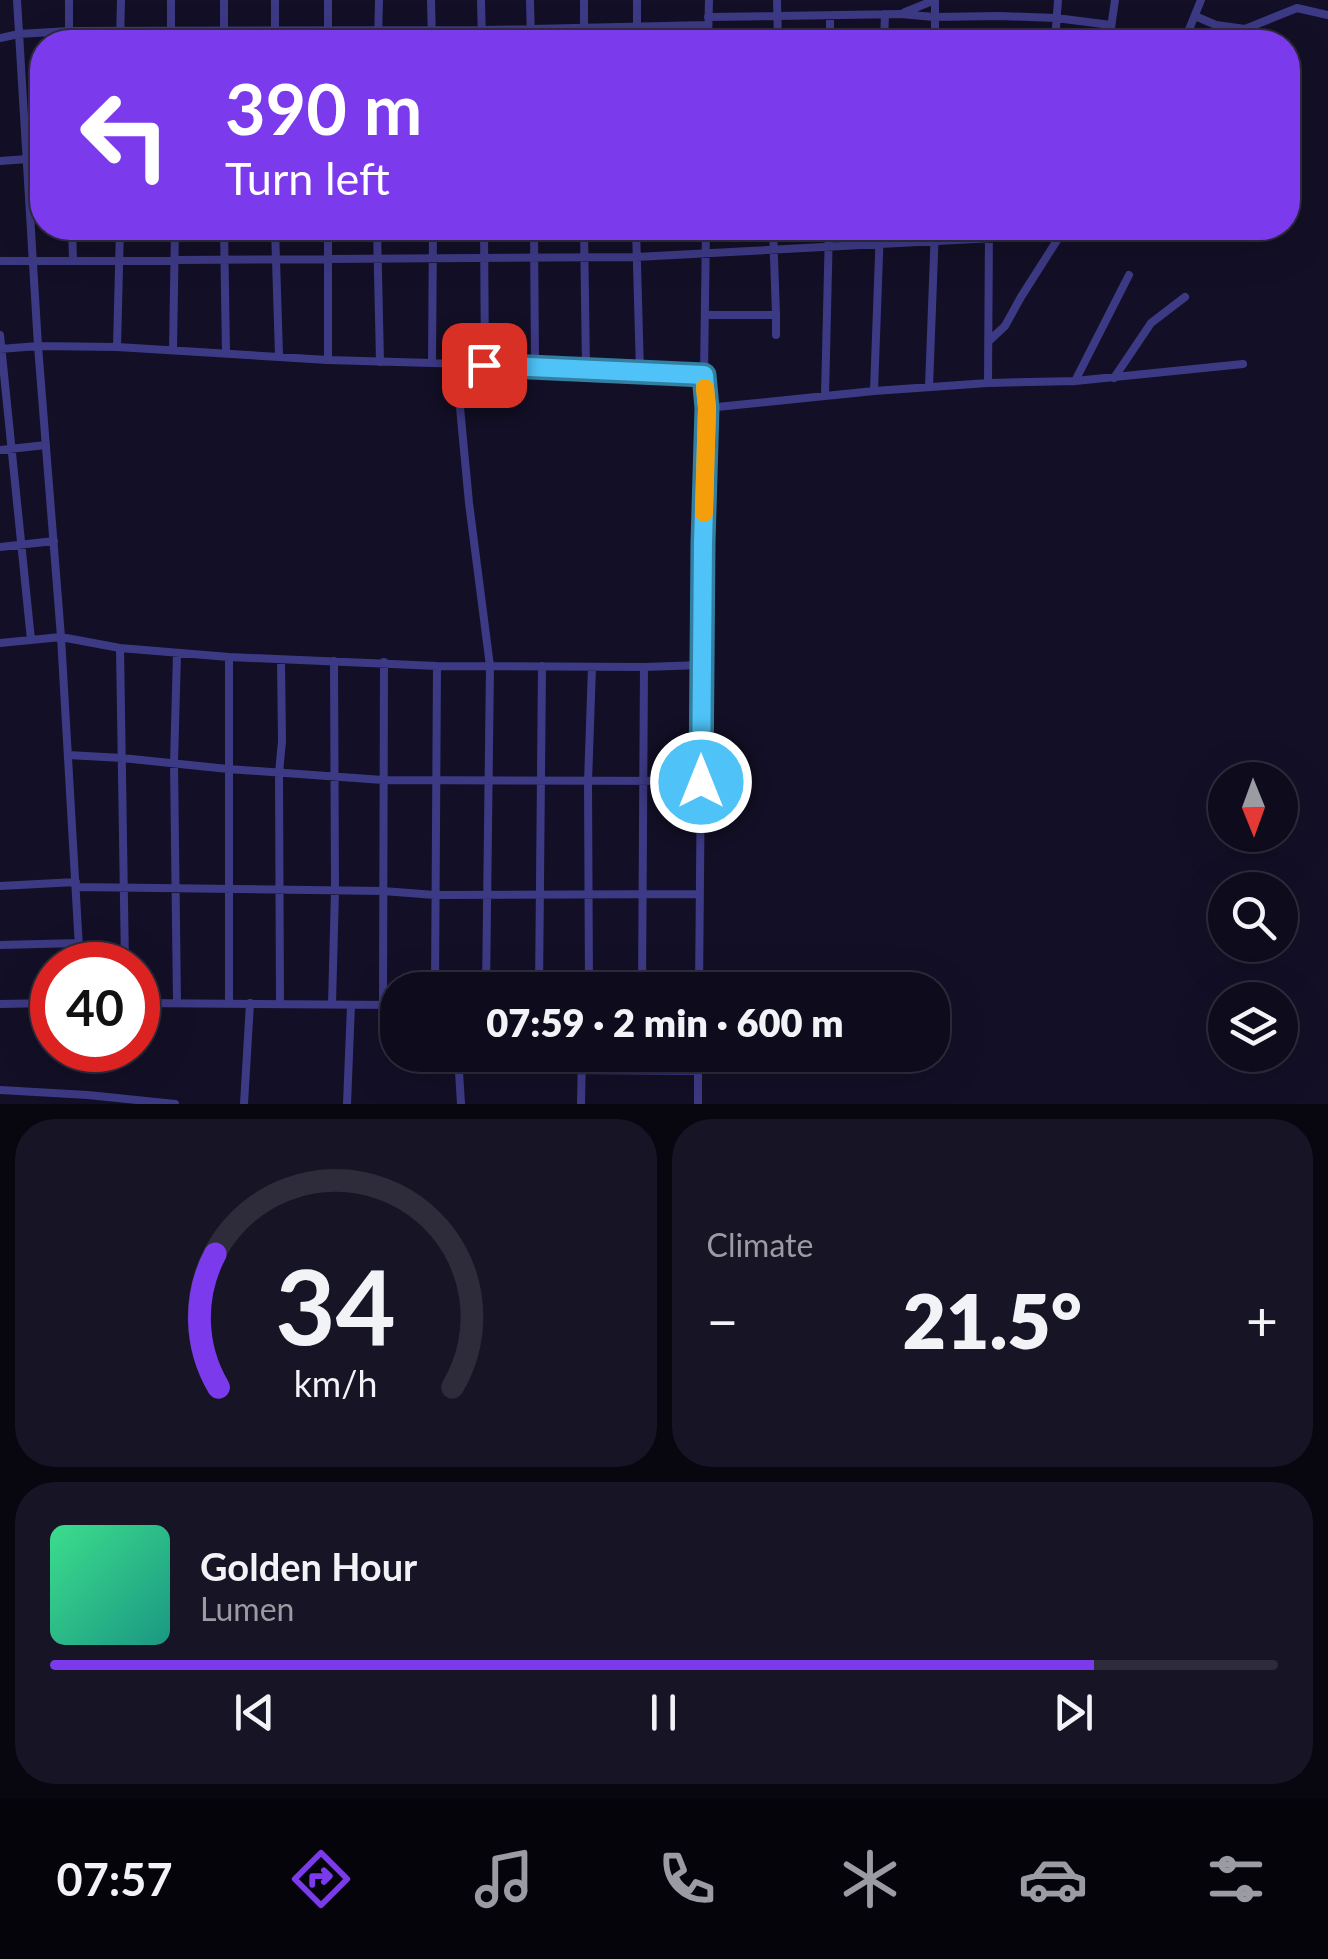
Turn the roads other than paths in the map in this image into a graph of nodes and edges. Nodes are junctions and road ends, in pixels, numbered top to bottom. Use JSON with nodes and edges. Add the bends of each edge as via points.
{"nodes":[{"id":1,"x":16,"y":0,"type":"edge"},
{"id":2,"x":68,"y":0,"type":"edge"},
{"id":3,"x":120,"y":0,"type":"edge"},
{"id":4,"x":171,"y":0,"type":"edge"},
{"id":5,"x":224,"y":0,"type":"edge"},
{"id":6,"x":275,"y":0,"type":"edge"},
{"id":7,"x":328,"y":0,"type":"edge"},
{"id":8,"x":378,"y":0,"type":"edge"},
{"id":9,"x":432,"y":0,"type":"edge"},
{"id":10,"x":482,"y":0,"type":"edge"},
{"id":11,"x":530,"y":0,"type":"edge"},
{"id":12,"x":584,"y":0,"type":"edge"},
{"id":13,"x":636,"y":0,"type":"edge"},
{"id":14,"x":709,"y":0,"type":"edge"},
{"id":15,"x":778,"y":0,"type":"edge"},
{"id":16,"x":935,"y":0,"type":"edge"},
{"id":17,"x":1058,"y":0,"type":"edge"},
{"id":18,"x":1115,"y":0,"type":"edge"},
{"id":19,"x":1201,"y":0,"type":"edge"},
{"id":20,"x":885,"y":14,"type":"junction"},
{"id":21,"x":901,"y":14,"type":"junction"},
{"id":22,"x":1328,"y":15,"type":"edge"},
{"id":23,"x":778,"y":16,"type":"junction"},
{"id":24,"x":830,"y":16,"type":"junction"},
{"id":25,"x":1195,"y":16,"type":"junction"},
{"id":26,"x":934,"y":18,"type":"junction"},
{"id":27,"x":1056,"y":18,"type":"junction"},
{"id":28,"x":708,"y":21,"type":"junction"},
{"id":29,"x":1110,"y":25,"type":"junction"},
{"id":30,"x":584,"y":27,"type":"junction"},
{"id":31,"x":530,"y":28,"type":"junction"},
{"id":32,"x":637,"y":28,"type":"junction"},
{"id":33,"x":68,"y":30,"type":"edge"},
{"id":34,"x":120,"y":30,"type":"edge"},
{"id":35,"x":171,"y":30,"type":"edge"},
{"id":36,"x":224,"y":30,"type":"edge"},
{"id":37,"x":275,"y":30,"type":"edge"},
{"id":38,"x":328,"y":30,"type":"edge"},
{"id":39,"x":378,"y":30,"type":"joint"},
{"id":40,"x":432,"y":30,"type":"junction"},
{"id":41,"x":482,"y":30,"type":"junction"},
{"id":42,"x":708,"y":30,"type":"edge"},
{"id":43,"x":778,"y":30,"type":"edge"},
{"id":44,"x":830,"y":30,"type":"edge"},
{"id":45,"x":884,"y":30,"type":"edge"},
{"id":46,"x":934,"y":30,"type":"edge"},
{"id":47,"x":1056,"y":30,"type":"edge"},
{"id":48,"x":1110,"y":30,"type":"edge"},
{"id":49,"x":1189,"y":30,"type":"edge"},
{"id":50,"x":30,"y":33,"type":"edge"},
{"id":51,"x":19,"y":34,"type":"junction"},
{"id":52,"x":0,"y":38,"type":"edge"},
{"id":53,"x":28,"y":155,"type":"junction"},
{"id":54,"x":0,"y":162,"type":"edge"},
{"id":55,"x":30,"y":190,"type":"edge"},
{"id":56,"x":33,"y":240,"type":"edge"},
{"id":57,"x":72,"y":240,"type":"edge"},
{"id":58,"x":120,"y":240,"type":"edge"},
{"id":59,"x":174,"y":240,"type":"edge"},
{"id":60,"x":224,"y":240,"type":"edge"},
{"id":61,"x":275,"y":240,"type":"edge"},
{"id":62,"x":328,"y":240,"type":"edge"},
{"id":63,"x":377,"y":240,"type":"edge"},
{"id":64,"x":433,"y":240,"type":"edge"},
{"id":65,"x":484,"y":240,"type":"edge"},
{"id":66,"x":534,"y":240,"type":"edge"},
{"id":67,"x":584,"y":240,"type":"edge"},
{"id":68,"x":636,"y":240,"type":"edge"},
{"id":69,"x":706,"y":240,"type":"edge"},
{"id":70,"x":774,"y":240,"type":"edge"},
{"id":71,"x":829,"y":240,"type":"edge"},
{"id":72,"x":880,"y":240,"type":"edge"},
{"id":73,"x":953,"y":240,"type":"edge"},
{"id":74,"x":990,"y":240,"type":"edge"},
{"id":75,"x":1057,"y":240,"type":"edge"},
{"id":76,"x":935,"y":241,"type":"junction"},
{"id":77,"x":880,"y":245,"type":"junction"},
{"id":78,"x":829,"y":247,"type":"junction"},
{"id":79,"x":774,"y":251,"type":"junction"},
{"id":80,"x":706,"y":254,"type":"junction"},
{"id":81,"x":584,"y":257,"type":"junction"},
{"id":82,"x":636,"y":257,"type":"junction"},
{"id":83,"x":534,"y":258,"type":"junction"},
{"id":84,"x":34,"y":259,"type":"junction"},
{"id":85,"x":328,"y":259,"type":"junction"},
{"id":86,"x":377,"y":259,"type":"junction"},
{"id":87,"x":484,"y":259,"type":"junction"},
{"id":88,"x":73,"y":260,"type":"junction"},
{"id":89,"x":120,"y":260,"type":"junction"},
{"id":90,"x":175,"y":260,"type":"junction"},
{"id":91,"x":225,"y":260,"type":"junction"},
{"id":92,"x":276,"y":260,"type":"junction"},
{"id":93,"x":433,"y":260,"type":"junction"},
{"id":94,"x":0,"y":261,"type":"edge"},
{"id":95,"x":1128,"y":275,"type":"dead end"},
{"id":96,"x":1185,"y":298,"type":"dead end"},
{"id":97,"x":705,"y":315,"type":"junction"},
{"id":98,"x":776,"y":315,"type":"junction"},
{"id":99,"x":0,"y":335,"type":"edge"},
{"id":100,"x":776,"y":335,"type":"dead end"},
{"id":101,"x":990,"y":340,"type":"junction"},
{"id":102,"x":38,"y":346,"type":"junction"},
{"id":103,"x":118,"y":347,"type":"junction"},
{"id":104,"x":1,"y":349,"type":"edge"},
{"id":105,"x":173,"y":350,"type":"junction"},
{"id":106,"x":226,"y":352,"type":"junction"},
{"id":107,"x":278,"y":355,"type":"junction"},
{"id":108,"x":328,"y":360,"type":"junction"},
{"id":109,"x":380,"y":362,"type":"junction"},
{"id":110,"x":432,"y":363,"type":"junction"},
{"id":111,"x":1243,"y":364,"type":"dead end"},
{"id":112,"x":456,"y":365,"type":"junction"},
{"id":113,"x":484,"y":365,"type":"junction"},
{"id":114,"x":535,"y":366,"type":"junction"},
{"id":115,"x":586,"y":369,"type":"junction"},
{"id":116,"x":640,"y":372,"type":"junction"},
{"id":117,"x":704,"y":375,"type":"junction"},
{"id":118,"x":1114,"y":378,"type":"junction"},
{"id":119,"x":988,"y":382,"type":"junction"},
{"id":120,"x":1075,"y":382,"type":"junction"},
{"id":121,"x":929,"y":387,"type":"junction"},
{"id":122,"x":874,"y":391,"type":"junction"},
{"id":123,"x":826,"y":396,"type":"junction"},
{"id":124,"x":707,"y":408,"type":"junction"},
{"id":125,"x":46,"y":445,"type":"junction"},
{"id":126,"x":12,"y":449,"type":"junction"},
{"id":127,"x":0,"y":450,"type":"edge"},
{"id":128,"x":54,"y":541,"type":"junction"},
{"id":129,"x":22,"y":545,"type":"junction"},
{"id":130,"x":0,"y":547,"type":"edge"},
{"id":131,"x":61,"y":638,"type":"junction"},
{"id":132,"x":30,"y":640,"type":"junction"},
{"id":133,"x":0,"y":642,"type":"edge"},
{"id":134,"x":120,"y":648,"type":"junction"},
{"id":135,"x":177,"y":653,"type":"junction"},
{"id":136,"x":230,"y":657,"type":"junction"},
{"id":137,"x":281,"y":660,"type":"junction"},
{"id":138,"x":334,"y":661,"type":"junction"},
{"id":139,"x":384,"y":662,"type":"junction"},
{"id":140,"x":702,"y":665,"type":"junction"},
{"id":141,"x":438,"y":666,"type":"junction"},
{"id":142,"x":490,"y":666,"type":"junction"},
{"id":143,"x":542,"y":666,"type":"junction"},
{"id":144,"x":592,"y":666,"type":"junction"},
{"id":145,"x":644,"y":667,"type":"junction"},
{"id":146,"x":68,"y":754,"type":"junction"},
{"id":147,"x":122,"y":758,"type":"junction"},
{"id":148,"x":174,"y":763,"type":"junction"},
{"id":149,"x":228,"y":769,"type":"junction"},
{"id":150,"x":278,"y":772,"type":"junction"},
{"id":151,"x":334,"y":776,"type":"junction"},
{"id":152,"x":383,"y":780,"type":"junction"},
{"id":153,"x":437,"y":780,"type":"junction"},
{"id":154,"x":489,"y":781,"type":"junction"},
{"id":155,"x":540,"y":781,"type":"junction"},
{"id":156,"x":588,"y":782,"type":"junction"},
{"id":157,"x":644,"y":782,"type":"junction"},
{"id":158,"x":701,"y":782,"type":"junction"},
{"id":159,"x":76,"y":885,"type":"junction"},
{"id":160,"x":0,"y":886,"type":"edge"},
{"id":161,"x":125,"y":888,"type":"junction"},
{"id":162,"x":177,"y":888,"type":"junction"},
{"id":163,"x":229,"y":889,"type":"junction"},
{"id":164,"x":280,"y":890,"type":"junction"},
{"id":165,"x":335,"y":891,"type":"junction"},
{"id":166,"x":383,"y":892,"type":"junction"},
{"id":167,"x":435,"y":894,"type":"junction"},
{"id":168,"x":488,"y":894,"type":"junction"},
{"id":169,"x":538,"y":894,"type":"junction"},
{"id":170,"x":590,"y":894,"type":"junction"},
{"id":171,"x":700,"y":894,"type":"junction"},
{"id":172,"x":642,"y":896,"type":"junction"},
{"id":173,"x":79,"y":942,"type":"edge"},
{"id":174,"x":125,"y":942,"type":"edge"},
{"id":175,"x":30,"y":944,"type":"edge"},
{"id":176,"x":0,"y":946,"type":"edge"},
{"id":177,"x":382,"y":972,"type":"edge"},
{"id":178,"x":435,"y":972,"type":"edge"},
{"id":179,"x":486,"y":972,"type":"edge"},
{"id":180,"x":539,"y":972,"type":"edge"},
{"id":181,"x":589,"y":972,"type":"edge"},
{"id":182,"x":642,"y":972,"type":"edge"},
{"id":183,"x":698,"y":972,"type":"edge"},
{"id":184,"x":30,"y":1003,"type":"edge"},
{"id":185,"x":160,"y":1003,"type":"edge"},
{"id":186,"x":177,"y":1003,"type":"junction"},
{"id":187,"x":250,"y":1003,"type":"junction"},
{"id":188,"x":0,"y":1004,"type":"edge"},
{"id":189,"x":229,"y":1004,"type":"junction"},
{"id":190,"x":280,"y":1004,"type":"junction"},
{"id":191,"x":332,"y":1004,"type":"junction"},
{"id":192,"x":351,"y":1005,"type":"junction"},
{"id":193,"x":380,"y":1005,"type":"edge"},
{"id":194,"x":460,"y":1072,"type":"edge"},
{"id":195,"x":582,"y":1072,"type":"edge"},
{"id":196,"x":697,"y":1072,"type":"edge"},
{"id":197,"x":3,"y":1090,"type":"edge"},
{"id":198,"x":5,"y":1104,"type":"edge"},
{"id":199,"x":175,"y":1104,"type":"edge"},
{"id":200,"x":244,"y":1104,"type":"edge"},
{"id":201,"x":347,"y":1104,"type":"edge"},
{"id":202,"x":461,"y":1104,"type":"edge"},
{"id":203,"x":582,"y":1104,"type":"edge"},
{"id":204,"x":698,"y":1104,"type":"edge"}],
"edges":[{"from":1,"to":51,"type":"street"},
{"from":2,"to":33,"type":"street"},
{"from":3,"to":34,"type":"street"},
{"from":4,"to":35,"type":"street"},
{"from":5,"to":36,"type":"street"},
{"from":6,"to":37,"type":"street"},
{"from":7,"to":38,"type":"street"},
{"from":8,"to":39,"type":"street"},
{"from":9,"to":40,"type":"street"},
{"from":10,"to":41,"type":"street"},
{"from":11,"to":31,"type":"street"},
{"from":12,"to":30,"type":"street"},
{"from":13,"to":32,"type":"street"},
{"from":14,"to":28,"type":"street"},
{"from":15,"to":23,"type":"street"},
{"from":16,"to":21,"type":"street"},
{"from":16,"to":26,"type":"street"},
{"from":17,"to":27,"type":"street"},
{"from":18,"to":29,"type":"street"},
{"from":19,"to":25,"type":"street"},
{"from":20,"to":21,"type":"street"},
{"from":20,"to":24,"type":"street"},
{"from":20,"to":45,"type":"street"},
{"from":21,"to":26,"type":"street"},
{"from":22,"to":25,"type":"street","via":[[1297,8],[1245,29]]},
{"from":23,"to":24,"type":"street"},
{"from":23,"to":28,"type":"street"},
{"from":23,"to":43,"type":"street"},
{"from":24,"to":44,"type":"street"},
{"from":25,"to":49,"type":"street"},
{"from":26,"to":27,"type":"street"},
{"from":26,"to":46,"type":"street"},
{"from":27,"to":29,"type":"street"},
{"from":27,"to":47,"type":"street"},
{"from":28,"to":32,"type":"street"},
{"from":28,"to":42,"type":"street"},
{"from":29,"to":48,"type":"street"},
{"from":30,"to":31,"type":"street"},
{"from":30,"to":32,"type":"street"},
{"from":31,"to":41,"type":"street"},
{"from":39,"to":40,"type":"street"},
{"from":40,"to":41,"type":"street"},
{"from":50,"to":51,"type":"street"},
{"from":51,"to":52,"type":"street"},
{"from":51,"to":53,"type":"street"},
{"from":53,"to":54,"type":"street"},
{"from":53,"to":55,"type":"street"},
{"from":56,"to":84,"type":"street"},
{"from":57,"to":88,"type":"street"},
{"from":58,"to":89,"type":"street"},
{"from":59,"to":90,"type":"street"},
{"from":60,"to":91,"type":"street"},
{"from":61,"to":92,"type":"street"},
{"from":62,"to":85,"type":"street"},
{"from":63,"to":86,"type":"street"},
{"from":64,"to":93,"type":"street"},
{"from":65,"to":87,"type":"street"},
{"from":66,"to":83,"type":"street"},
{"from":67,"to":81,"type":"street"},
{"from":68,"to":82,"type":"street"},
{"from":69,"to":80,"type":"street"},
{"from":70,"to":79,"type":"street"},
{"from":71,"to":78,"type":"street"},
{"from":72,"to":77,"type":"street"},
{"from":73,"to":76,"type":"street"},
{"from":74,"to":101,"type":"street"},
{"from":75,"to":101,"type":"street","via":[[1006,326]]},
{"from":76,"to":77,"type":"street"},
{"from":76,"to":121,"type":"street"},
{"from":77,"to":78,"type":"street"},
{"from":77,"to":122,"type":"street"},
{"from":78,"to":79,"type":"street"},
{"from":78,"to":123,"type":"street"},
{"from":79,"to":80,"type":"street"},
{"from":79,"to":98,"type":"street"},
{"from":80,"to":82,"type":"street"},
{"from":80,"to":97,"type":"street"},
{"from":81,"to":82,"type":"street"},
{"from":81,"to":83,"type":"street"},
{"from":81,"to":115,"type":"street"},
{"from":82,"to":116,"type":"street"},
{"from":83,"to":87,"type":"street"},
{"from":83,"to":114,"type":"street"},
{"from":84,"to":88,"type":"street"},
{"from":84,"to":94,"type":"street"},
{"from":84,"to":102,"type":"street"},
{"from":85,"to":86,"type":"street"},
{"from":85,"to":92,"type":"street"},
{"from":85,"to":108,"type":"street"},
{"from":86,"to":93,"type":"street"},
{"from":86,"to":109,"type":"street"},
{"from":87,"to":93,"type":"street"},
{"from":87,"to":113,"type":"street"},
{"from":88,"to":89,"type":"street"},
{"from":89,"to":90,"type":"street"},
{"from":89,"to":103,"type":"street"},
{"from":90,"to":91,"type":"street"},
{"from":90,"to":105,"type":"street"},
{"from":91,"to":92,"type":"street"},
{"from":91,"to":106,"type":"street"},
{"from":92,"to":107,"type":"street"},
{"from":93,"to":110,"type":"street"},
{"from":95,"to":120,"type":"street"},
{"from":96,"to":118,"type":"street","via":[[1151,324]]},
{"from":97,"to":98,"type":"street"},
{"from":97,"to":117,"type":"street"},
{"from":98,"to":100,"type":"street"},
{"from":99,"to":104,"type":"street"},
{"from":101,"to":119,"type":"street"},
{"from":102,"to":103,"type":"street"},
{"from":102,"to":104,"type":"street"},
{"from":102,"to":125,"type":"street"},
{"from":103,"to":105,"type":"street"},
{"from":104,"to":126,"type":"street"},
{"from":105,"to":106,"type":"street"},
{"from":106,"to":107,"type":"street"},
{"from":107,"to":108,"type":"street"},
{"from":108,"to":109,"type":"street"},
{"from":109,"to":110,"type":"street"},
{"from":110,"to":112,"type":"street"},
{"from":111,"to":118,"type":"street"},
{"from":112,"to":113,"type":"street"},
{"from":112,"to":142,"type":"street"},
{"from":113,"to":114,"type":"street"},
{"from":114,"to":115,"type":"street"},
{"from":115,"to":116,"type":"street"},
{"from":116,"to":117,"type":"street"},
{"from":117,"to":124,"type":"street"},
{"from":118,"to":120,"type":"street"},
{"from":119,"to":120,"type":"street"},
{"from":119,"to":121,"type":"street"},
{"from":121,"to":122,"type":"street"},
{"from":122,"to":123,"type":"street"},
{"from":123,"to":124,"type":"street"},
{"from":124,"to":140,"type":"street"},
{"from":125,"to":126,"type":"street"},
{"from":125,"to":128,"type":"street"},
{"from":126,"to":127,"type":"street"},
{"from":126,"to":129,"type":"street"},
{"from":128,"to":129,"type":"street"},
{"from":128,"to":131,"type":"street"},
{"from":129,"to":130,"type":"street"},
{"from":129,"to":132,"type":"street"},
{"from":131,"to":132,"type":"street"},
{"from":131,"to":134,"type":"street"},
{"from":131,"to":146,"type":"street"},
{"from":132,"to":133,"type":"street"},
{"from":134,"to":135,"type":"street"},
{"from":134,"to":147,"type":"street"},
{"from":135,"to":136,"type":"street"},
{"from":135,"to":148,"type":"street"},
{"from":136,"to":137,"type":"street"},
{"from":136,"to":149,"type":"street"},
{"from":137,"to":138,"type":"street"},
{"from":137,"to":150,"type":"street"},
{"from":138,"to":139,"type":"street"},
{"from":138,"to":151,"type":"street"},
{"from":139,"to":141,"type":"street"},
{"from":139,"to":152,"type":"street"},
{"from":140,"to":145,"type":"street"},
{"from":140,"to":158,"type":"street"},
{"from":141,"to":142,"type":"street"},
{"from":141,"to":153,"type":"street"},
{"from":142,"to":143,"type":"street"},
{"from":142,"to":154,"type":"street"},
{"from":143,"to":144,"type":"street"},
{"from":143,"to":155,"type":"street"},
{"from":144,"to":145,"type":"street"},
{"from":144,"to":156,"type":"street"},
{"from":145,"to":157,"type":"street"},
{"from":146,"to":147,"type":"street"},
{"from":146,"to":159,"type":"street"},
{"from":147,"to":148,"type":"street"},
{"from":147,"to":161,"type":"street"},
{"from":148,"to":149,"type":"street"},
{"from":148,"to":162,"type":"street"},
{"from":149,"to":150,"type":"street"},
{"from":149,"to":163,"type":"street"},
{"from":150,"to":151,"type":"street"},
{"from":150,"to":164,"type":"street"},
{"from":151,"to":152,"type":"street"},
{"from":151,"to":165,"type":"street"},
{"from":152,"to":153,"type":"street"},
{"from":152,"to":166,"type":"street"},
{"from":153,"to":154,"type":"street"},
{"from":153,"to":167,"type":"street"},
{"from":154,"to":155,"type":"street"},
{"from":154,"to":168,"type":"street"},
{"from":155,"to":156,"type":"street"},
{"from":155,"to":169,"type":"street"},
{"from":156,"to":157,"type":"street"},
{"from":156,"to":170,"type":"street"},
{"from":157,"to":158,"type":"street"},
{"from":157,"to":172,"type":"street"},
{"from":158,"to":171,"type":"street"},
{"from":159,"to":160,"type":"street"},
{"from":159,"to":161,"type":"street"},
{"from":159,"to":173,"type":"street"},
{"from":161,"to":162,"type":"street"},
{"from":161,"to":174,"type":"street"},
{"from":162,"to":163,"type":"street"},
{"from":162,"to":186,"type":"street"},
{"from":163,"to":164,"type":"street"},
{"from":163,"to":189,"type":"street"},
{"from":164,"to":165,"type":"street"},
{"from":164,"to":190,"type":"street"},
{"from":165,"to":166,"type":"street"},
{"from":165,"to":191,"type":"street"},
{"from":166,"to":167,"type":"street"},
{"from":166,"to":177,"type":"street"},
{"from":167,"to":168,"type":"street"},
{"from":167,"to":178,"type":"street"},
{"from":168,"to":169,"type":"street"},
{"from":168,"to":179,"type":"street"},
{"from":169,"to":170,"type":"street"},
{"from":169,"to":180,"type":"street"},
{"from":170,"to":172,"type":"street"},
{"from":170,"to":181,"type":"street"},
{"from":171,"to":172,"type":"street"},
{"from":171,"to":183,"type":"street"},
{"from":172,"to":182,"type":"street"},
{"from":175,"to":176,"type":"street"},
{"from":184,"to":188,"type":"street"},
{"from":185,"to":186,"type":"street"},
{"from":186,"to":189,"type":"street"},
{"from":187,"to":189,"type":"street"},
{"from":187,"to":190,"type":"street"},
{"from":187,"to":200,"type":"street"},
{"from":190,"to":191,"type":"street"},
{"from":191,"to":192,"type":"street"},
{"from":192,"to":193,"type":"street"},
{"from":192,"to":201,"type":"street"},
{"from":194,"to":202,"type":"street"},
{"from":195,"to":203,"type":"street"},
{"from":196,"to":204,"type":"street"},
{"from":197,"to":198,"type":"street"},
{"from":197,"to":199,"type":"street"}]}
